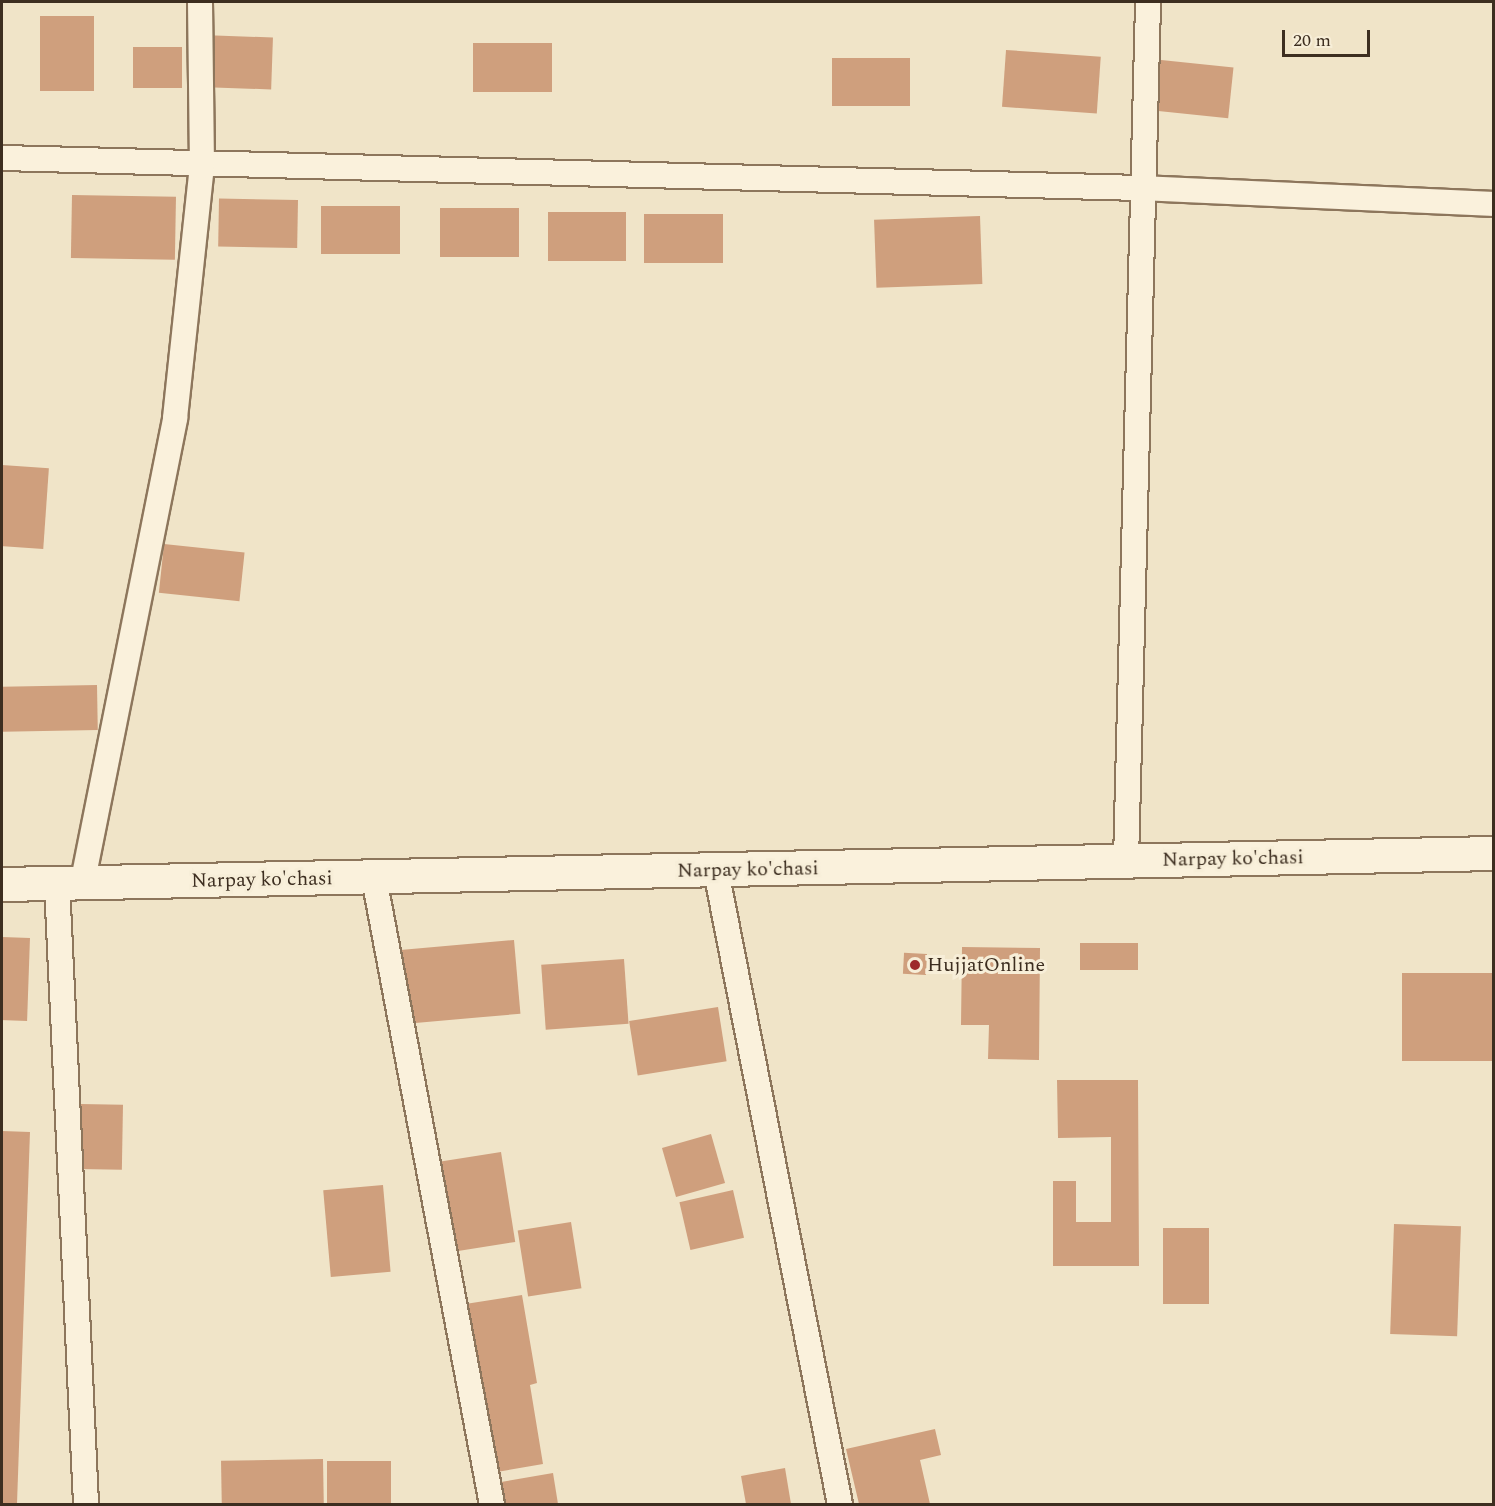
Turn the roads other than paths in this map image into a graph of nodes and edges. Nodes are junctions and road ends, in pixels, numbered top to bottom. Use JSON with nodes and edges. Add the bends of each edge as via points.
{"nodes":[{"id":1,"x":200,"y":2,"type":"edge"},
{"id":2,"x":1148,"y":2,"type":"edge"},
{"id":3,"x":2,"y":158,"type":"edge"},
{"id":4,"x":202,"y":166,"type":"junction"},
{"id":5,"x":1141,"y":188,"type":"junction"},
{"id":6,"x":1494,"y":204,"type":"edge"},
{"id":7,"x":1494,"y":853,"type":"edge"},
{"id":8,"x":1126,"y":861,"type":"junction"},
{"id":9,"x":716,"y":871,"type":"junction"},
{"id":10,"x":374,"y":878,"type":"junction"},
{"id":11,"x":2,"y":884,"type":"edge"},
{"id":12,"x":69,"y":884,"type":"junction"},
{"id":13,"x":86,"y":1504,"type":"edge"},
{"id":14,"x":492,"y":1504,"type":"edge"},
{"id":15,"x":840,"y":1504,"type":"edge"}],
"edges":[{"from":1,"to":4,"type":"street"},
{"from":2,"to":5,"type":"street"},
{"from":3,"to":4,"type":"street"},
{"from":4,"to":5,"type":"street"},
{"from":4,"to":12,"type":"street","via":[[175,418]]},
{"from":5,"to":6,"type":"street"},
{"from":5,"to":8,"type":"street"},
{"from":7,"to":8,"type":"main road","name":"Narpay ko'chasi"},
{"from":8,"to":9,"type":"main road","name":"Narpay ko'chasi"},
{"from":9,"to":10,"type":"main road","name":"Narpay ko'chasi"},
{"from":9,"to":15,"type":"street"},
{"from":10,"to":12,"type":"main road","name":"Narpay ko'chasi"},
{"from":10,"to":14,"type":"street"},
{"from":11,"to":12,"type":"main road","name":"Narpay ko'chasi"},
{"from":12,"to":13,"type":"street"}]}
